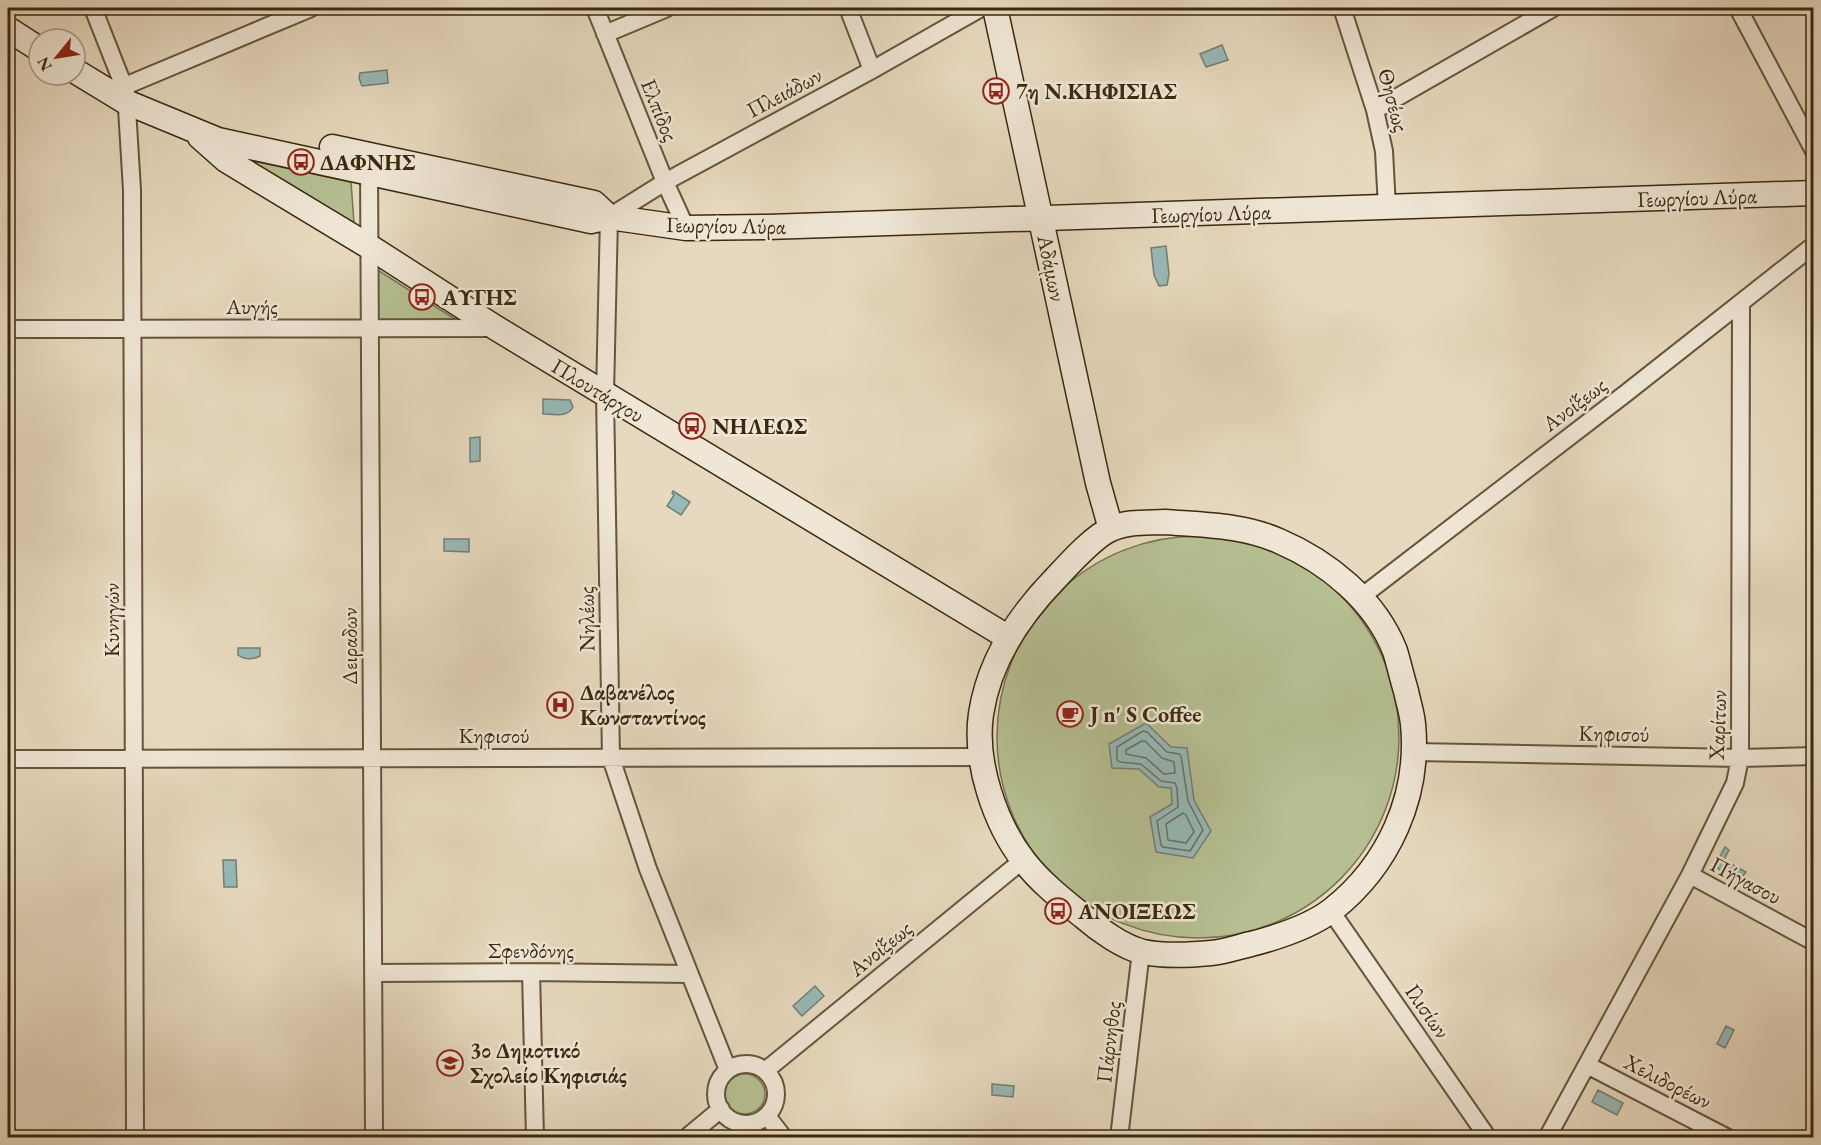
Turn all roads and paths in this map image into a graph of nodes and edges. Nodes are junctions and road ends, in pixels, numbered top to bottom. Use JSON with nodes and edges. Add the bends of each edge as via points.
{"nodes":[{"id":1,"x":95,"y":8,"type":"edge"},
{"id":2,"x":311,"y":8,"type":"edge"},
{"id":3,"x":595,"y":8,"type":"edge"},
{"id":4,"x":667,"y":8,"type":"edge"},
{"id":5,"x":848,"y":8,"type":"edge"},
{"id":6,"x":981,"y":8,"type":"edge"},
{"id":7,"x":995,"y":8,"type":"edge"},
{"id":8,"x":1342,"y":8,"type":"edge"},
{"id":9,"x":1553,"y":8,"type":"edge"},
{"id":10,"x":1738,"y":8,"type":"edge"},
{"id":11,"x":8,"y":29,"type":"edge"},
{"id":12,"x":605,"y":34,"type":"junction"},
{"id":13,"x":27,"y":41,"type":"edge"},
{"id":14,"x":872,"y":70,"type":"junction"},
{"id":15,"x":87,"y":77,"type":"edge"},
{"id":16,"x":125,"y":94,"type":"junction"},
{"id":17,"x":1375,"y":110,"type":"junction"},
{"id":18,"x":195,"y":130,"type":"junction"},
{"id":19,"x":1814,"y":151,"type":"edge"},
{"id":20,"x":369,"y":164,"type":"junction"},
{"id":21,"x":665,"y":182,"type":"junction"},
{"id":22,"x":1814,"y":193,"type":"edge"},
{"id":23,"x":1387,"y":208,"type":"junction"},
{"id":24,"x":609,"y":217,"type":"junction"},
{"id":25,"x":1041,"y":219,"type":"junction"},
{"id":26,"x":686,"y":228,"type":"junction"},
{"id":27,"x":1814,"y":245,"type":"edge"},
{"id":28,"x":370,"y":247,"type":"junction"},
{"id":29,"x":1741,"y":303,"type":"junction"},
{"id":30,"x":370,"y":328,"type":"junction"},
{"id":31,"x":496,"y":328,"type":"junction"},
{"id":32,"x":8,"y":329,"type":"edge"},
{"id":33,"x":133,"y":329,"type":"junction"},
{"id":34,"x":605,"y":394,"type":"junction"},
{"id":35,"x":1111,"y":529,"type":"junction"},
{"id":36,"x":1361,"y":597,"type":"junction"},
{"id":37,"x":1009,"y":638,"type":"junction"},
{"id":38,"x":1414,"y":752,"type":"junction"},
{"id":39,"x":1814,"y":756,"type":"edge"},
{"id":40,"x":980,"y":757,"type":"junction"},
{"id":41,"x":372,"y":758,"type":"junction"},
{"id":42,"x":611,"y":758,"type":"junction"},
{"id":43,"x":1740,"y":758,"type":"junction"},
{"id":44,"x":8,"y":759,"type":"edge"},
{"id":45,"x":134,"y":759,"type":"junction"},
{"id":46,"x":1023,"y":860,"type":"junction"},
{"id":47,"x":1690,"y":875,"type":"junction"},
{"id":48,"x":1330,"y":911,"type":"junction"},
{"id":49,"x":1814,"y":942,"type":"edge"},
{"id":50,"x":1141,"y":951,"type":"junction"},
{"id":51,"x":531,"y":972,"type":"junction"},
{"id":52,"x":373,"y":973,"type":"junction"},
{"id":53,"x":689,"y":974,"type":"junction"},
{"id":54,"x":1587,"y":1065,"type":"junction"},
{"id":55,"x":729,"y":1070,"type":"junction"},
{"id":56,"x":765,"y":1071,"type":"junction"},
{"id":57,"x":721,"y":1109,"type":"junction"},
{"id":58,"x":767,"y":1116,"type":"junction"},
{"id":59,"x":743,"y":1131,"type":"edge"},
{"id":60,"x":135,"y":1137,"type":"edge"},
{"id":61,"x":374,"y":1137,"type":"edge"},
{"id":62,"x":535,"y":1137,"type":"edge"},
{"id":63,"x":686,"y":1137,"type":"edge"},
{"id":64,"x":784,"y":1137,"type":"edge"},
{"id":65,"x":1119,"y":1137,"type":"edge"},
{"id":66,"x":1488,"y":1137,"type":"edge"},
{"id":67,"x":1547,"y":1137,"type":"edge"},
{"id":68,"x":1728,"y":1137,"type":"edge"}],
"edges":[{"from":1,"to":16,"type":"street","name":"Κυνηγών"},
{"from":2,"to":16,"type":"street"},
{"from":3,"to":12,"type":"street","name":"Ελπίδος"},
{"from":4,"to":12,"type":"street"},
{"from":5,"to":14,"type":"street"},
{"from":6,"to":14,"type":"street","name":"Πλειάδων"},
{"from":7,"to":25,"type":"street","name":"Αδάμων"},
{"from":8,"to":17,"type":"street","name":"Θησέως"},
{"from":9,"to":17,"type":"street"},
{"from":10,"to":19,"type":"street"},
{"from":11,"to":13,"type":"street"},
{"from":12,"to":21,"type":"street","name":"Ελπίδος"},
{"from":14,"to":21,"type":"street","name":"Πλειάδων"},
{"from":15,"to":16,"type":"street"},
{"from":16,"to":18,"type":"street"},
{"from":16,"to":33,"type":"street","name":"Κυνηγών","via":[[132,189]]},
{"from":17,"to":23,"type":"street","name":"Θησέως","via":[[1384,152]]},
{"from":18,"to":20,"type":"street","name":"Γεωργίου Λύρα","via":[[227,125]]},
{"from":18,"to":28,"type":"street","name":"Πλουτάρχου","via":[[226,160]]},
{"from":20,"to":24,"type":"street","name":"Γεωργίου Λύρα","via":[[594,203]]},
{"from":20,"to":28,"type":"street","name":"Δειραδων"},
{"from":21,"to":24,"type":"street","name":"Πλειάδων"},
{"from":21,"to":26,"type":"street","name":"Ελπίδος"},
{"from":22,"to":23,"type":"street","name":"Γεωργίου Λύρα"},
{"from":23,"to":25,"type":"street","name":"Γεωργίου Λύρα"},
{"from":24,"to":26,"type":"street","name":"Γεωργίου Λύρα"},
{"from":24,"to":34,"type":"street","name":"Νηλέως"},
{"from":25,"to":26,"type":"street","name":"Γεωργίου Λύρα"},
{"from":25,"to":35,"type":"street","name":"Αδάμων"},
{"from":27,"to":29,"type":"street","name":"Ανοίξεως"},
{"from":28,"to":30,"type":"street","name":"Δειραδων"},
{"from":28,"to":31,"type":"street","name":"Πλουτάρχου"},
{"from":29,"to":36,"type":"street","name":"Ανοίξεως"},
{"from":29,"to":43,"type":"street","name":"Χαρίτων"},
{"from":30,"to":31,"type":"street","name":"Αυγής"},
{"from":30,"to":33,"type":"street","name":"Αυγής"},
{"from":30,"to":41,"type":"street","name":"Δειραδων"},
{"from":31,"to":34,"type":"street","name":"Πλουτάρχου"},
{"from":32,"to":33,"type":"street","name":"Αυγής"},
{"from":33,"to":45,"type":"street","name":"Κυνηγών"},
{"from":34,"to":37,"type":"street","name":"Πλουτάρχου"},
{"from":34,"to":42,"type":"street","name":"Νηλέως"},
{"from":35,"to":36,"type":"street","via":[[1165,522],[1247,530],[1306,555]]},
{"from":35,"to":37,"type":"street","via":[[1086,548],[1043,592]]},
{"from":36,"to":38,"type":"street","via":[[1395,651],[1413,721]]},
{"from":37,"to":40,"type":"street","via":[[986,693],[981,714]]},
{"from":38,"to":43,"type":"street","name":"Κηφισού"},
{"from":38,"to":48,"type":"street","via":[[1411,782],[1391,841],[1375,866]]},
{"from":39,"to":43,"type":"street","name":"Κηφισού"},
{"from":40,"to":42,"type":"street","name":"Κηφισού"},
{"from":40,"to":46,"type":"street","via":[[997,811]]},
{"from":41,"to":42,"type":"street","name":"Κηφισού"},
{"from":41,"to":45,"type":"street","name":"Κηφισού"},
{"from":41,"to":52,"type":"street","name":"Δειραδων"},
{"from":42,"to":53,"type":"street","name":"Νηλέως"},
{"from":43,"to":47,"type":"street","name":"Χαρίτων","via":[[1735,783]]},
{"from":44,"to":45,"type":"street","name":"Κηφισού"},
{"from":45,"to":60,"type":"street","name":"Κυνηγών"},
{"from":46,"to":50,"type":"street","via":[[1091,923]]},
{"from":46,"to":56,"type":"street","name":"Ανοίξεως"},
{"from":47,"to":49,"type":"street","name":"Πήγασου"},
{"from":47,"to":54,"type":"street","name":"Χαρίτων"},
{"from":48,"to":50,"type":"street","via":[[1287,932],[1214,953]]},
{"from":48,"to":66,"type":"street","name":"Ιλισίων"},
{"from":50,"to":65,"type":"street","name":"Πάρνηθος"},
{"from":51,"to":52,"type":"street","name":"Σφενδόνης"},
{"from":51,"to":53,"type":"street","name":"Σφενδόνης"},
{"from":51,"to":62,"type":"street"},
{"from":52,"to":61,"type":"street","name":"Δειραδων"},
{"from":53,"to":55,"type":"street","name":"Νηλέως"},
{"from":54,"to":67,"type":"street","name":"Χαρίτων"},
{"from":54,"to":68,"type":"street","name":"Χελιδορέων"},
{"from":55,"to":56,"type":"street","via":[[747,1064]]},
{"from":55,"to":57,"type":"street","via":[[717,1088]]},
{"from":56,"to":58,"type":"street","via":[[772,1079],[776,1098]]},
{"from":57,"to":59,"type":"street"},
{"from":57,"to":63,"type":"street"},
{"from":58,"to":59,"type":"street"},
{"from":58,"to":64,"type":"street"}]}
